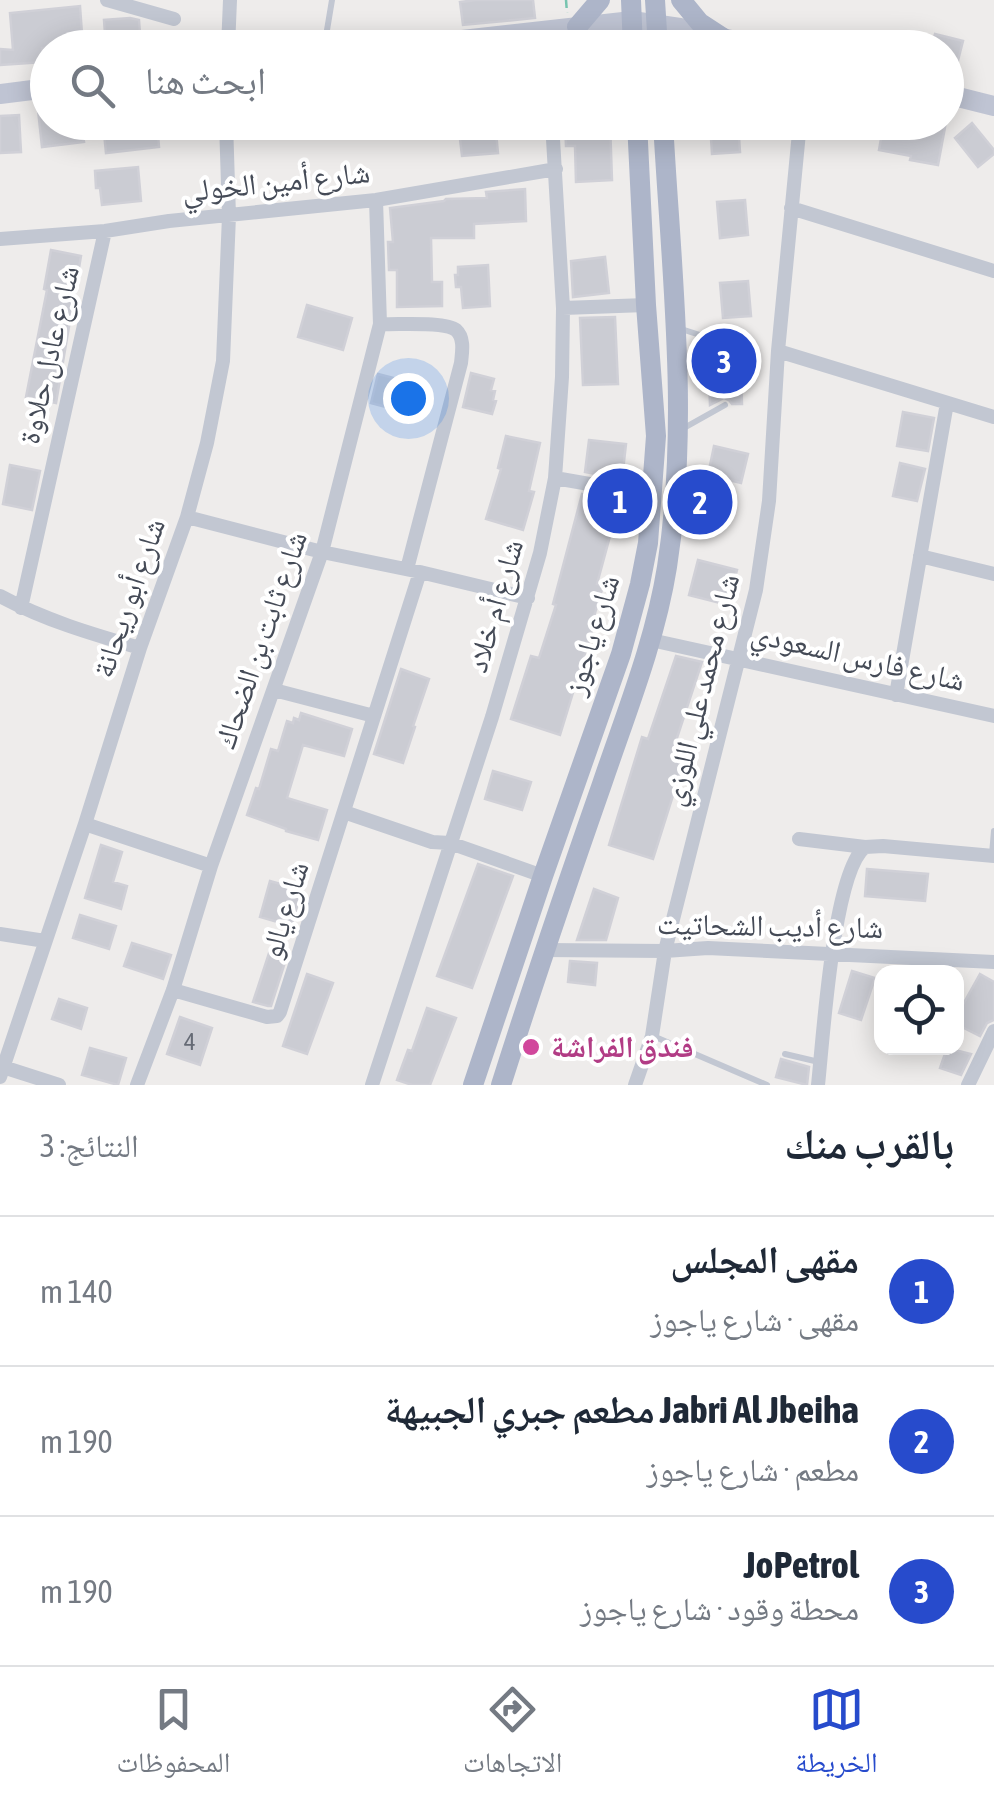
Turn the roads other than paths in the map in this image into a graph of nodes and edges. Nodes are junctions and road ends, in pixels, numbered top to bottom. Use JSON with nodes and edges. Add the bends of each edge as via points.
{"nodes":[{"id":1,"x":107,"y":0,"type":"edge"},
{"id":2,"x":230,"y":0,"type":"edge"},
{"id":3,"x":332,"y":0,"type":"edge"},
{"id":4,"x":600,"y":0,"type":"edge"},
{"id":5,"x":655,"y":0,"type":"edge"},
{"id":6,"x":681,"y":0,"type":"edge"},
{"id":7,"x":174,"y":19,"type":"dead end"},
{"id":8,"x":657,"y":24,"type":"junction"},
{"id":9,"x":577,"y":27,"type":"junction"},
{"id":10,"x":632,"y":28,"type":"edge"},
{"id":11,"x":229,"y":30,"type":"edge"},
{"id":12,"x":327,"y":30,"type":"edge"},
{"id":13,"x":550,"y":30,"type":"edge"},
{"id":14,"x":659,"y":30,"type":"edge"},
{"id":15,"x":685,"y":30,"type":"edge"},
{"id":16,"x":711,"y":30,"type":"edge"},
{"id":17,"x":30,"y":90,"type":"edge"},
{"id":18,"x":0,"y":94,"type":"edge"},
{"id":19,"x":964,"y":98,"type":"edge"},
{"id":20,"x":30,"y":102,"type":"edge"},
{"id":21,"x":0,"y":105,"type":"edge"},
{"id":22,"x":994,"y":106,"type":"edge"},
{"id":23,"x":964,"y":112,"type":"edge"},
{"id":24,"x":994,"y":120,"type":"edge"},
{"id":25,"x":227,"y":140,"type":"edge"},
{"id":26,"x":554,"y":140,"type":"edge"},
{"id":27,"x":638,"y":140,"type":"edge"},
{"id":28,"x":665,"y":140,"type":"edge"},
{"id":29,"x":798,"y":140,"type":"edge"},
{"id":30,"x":556,"y":168,"type":"junction"},
{"id":31,"x":376,"y":200,"type":"junction"},
{"id":32,"x":790,"y":208,"type":"junction"},
{"id":33,"x":229,"y":216,"type":"junction"},
{"id":34,"x":105,"y":231,"type":"junction"},
{"id":35,"x":0,"y":239,"type":"edge"},
{"id":36,"x":994,"y":271,"type":"edge"},
{"id":37,"x":646,"y":305,"type":"junction"},
{"id":38,"x":562,"y":308,"type":"junction"},
{"id":39,"x":380,"y":324,"type":"junction"},
{"id":40,"x":675,"y":328,"type":"junction"},
{"id":41,"x":725,"y":344,"type":"dead end"},
{"id":42,"x":778,"y":351,"type":"junction"},
{"id":43,"x":947,"y":403,"type":"junction"},
{"id":44,"x":725,"y":405,"type":"dead end"},
{"id":45,"x":994,"y":417,"type":"edge"},
{"id":46,"x":679,"y":431,"type":"junction"},
{"id":47,"x":555,"y":478,"type":"junction"},
{"id":48,"x":652,"y":495,"type":"junction"},
{"id":49,"x":186,"y":517,"type":"junction"},
{"id":50,"x":322,"y":552,"type":"junction"},
{"id":51,"x":920,"y":556,"type":"junction"},
{"id":52,"x":414,"y":571,"type":"junction"},
{"id":53,"x":994,"y":574,"type":"edge"},
{"id":54,"x":0,"y":596,"type":"edge"},
{"id":55,"x":528,"y":598,"type":"junction"},
{"id":56,"x":21,"y":608,"type":"junction"},
{"id":57,"x":651,"y":640,"type":"junction"},
{"id":58,"x":140,"y":648,"type":"junction"},
{"id":59,"x":739,"y":658,"type":"junction"},
{"id":60,"x":274,"y":690,"type":"junction"},
{"id":61,"x":896,"y":695,"type":"junction"},
{"id":62,"x":374,"y":716,"type":"junction"},
{"id":63,"x":994,"y":716,"type":"edge"},
{"id":64,"x":344,"y":812,"type":"junction"},
{"id":65,"x":85,"y":824,"type":"junction"},
{"id":66,"x":994,"y":831,"type":"edge"},
{"id":67,"x":798,"y":840,"type":"dead end"},
{"id":68,"x":450,"y":843,"type":"junction"},
{"id":69,"x":864,"y":847,"type":"junction"},
{"id":70,"x":993,"y":856,"type":"edge"},
{"id":71,"x":211,"y":866,"type":"junction"},
{"id":72,"x":543,"y":876,"type":"junction"},
{"id":73,"x":0,"y":934,"type":"edge"},
{"id":74,"x":45,"y":941,"type":"junction"},
{"id":75,"x":544,"y":950,"type":"junction"},
{"id":76,"x":666,"y":951,"type":"junction"},
{"id":77,"x":832,"y":953,"type":"junction"},
{"id":78,"x":994,"y":962,"type":"edge"},
{"id":79,"x":173,"y":990,"type":"junction"},
{"id":80,"x":994,"y":1031,"type":"edge"},
{"id":81,"x":652,"y":1036,"type":"junction"},
{"id":82,"x":786,"y":1054,"type":"dead end"},
{"id":83,"x":821,"y":1063,"type":"junction"},
{"id":84,"x":2,"y":1072,"type":"edge"},
{"id":85,"x":60,"y":1085,"type":"edge"},
{"id":86,"x":137,"y":1085,"type":"edge"},
{"id":87,"x":372,"y":1085,"type":"edge"},
{"id":88,"x":474,"y":1085,"type":"edge"},
{"id":89,"x":501,"y":1085,"type":"edge"},
{"id":90,"x":634,"y":1085,"type":"edge"},
{"id":91,"x":766,"y":1085,"type":"edge"},
{"id":92,"x":818,"y":1085,"type":"edge"},
{"id":93,"x":968,"y":1085,"type":"edge"}],
"edges":[{"from":1,"to":7,"type":"street"},
{"from":2,"to":11,"type":"street"},
{"from":3,"to":12,"type":"lane"},
{"from":4,"to":9,"type":"main road"},
{"from":5,"to":8,"type":"main road"},
{"from":6,"to":16,"type":"main road"},
{"from":8,"to":10,"type":"street"},
{"from":8,"to":14,"type":"main road"},
{"from":8,"to":15,"type":"street"},
{"from":9,"to":10,"type":"street"},
{"from":9,"to":13,"type":"street"},
{"from":17,"to":18,"type":"street"},
{"from":19,"to":22,"type":"street"},
{"from":20,"to":21,"type":"street"},
{"from":23,"to":24,"type":"street"},
{"from":25,"to":33,"type":"street","name":"شارع أبو ريحانة"},
{"from":26,"to":30,"type":"street","name":"شارع أم خلاد"},
{"from":27,"to":37,"type":"main road","name":"شارع ياجوز"},
{"from":28,"to":40,"type":"main road","name":"شارع ياجوز"},
{"from":29,"to":32,"type":"street","name":"شارع محمد علي اللوزي"},
{"from":30,"to":31,"type":"street","name":"شارع أمين الخولي"},
{"from":30,"to":38,"type":"street","name":"شارع أم خلاد"},
{"from":31,"to":33,"type":"street","name":"شارع أمين الخولي"},
{"from":31,"to":39,"type":"street","name":"شارع ثابت بن الضحاك"},
{"from":32,"to":36,"type":"street"},
{"from":32,"to":42,"type":"street","name":"شارع محمد علي اللوزي"},
{"from":33,"to":34,"type":"street","name":"شارع أمين الخولي"},
{"from":33,"to":49,"type":"street","name":"شارع أبو ريحانة","via":[[223,361]]},
{"from":34,"to":35,"type":"street","name":"شارع أمين الخولي"},
{"from":34,"to":56,"type":"street","name":"شارع عادل حلاوة"},
{"from":37,"to":38,"type":"street"},
{"from":37,"to":48,"type":"main road","name":"شارع ياجوز","via":[[656,436]]},
{"from":38,"to":47,"type":"street","name":"شارع أم خلاد"},
{"from":39,"to":50,"type":"street","name":"شارع ثابت بن الضحاك"},
{"from":39,"to":52,"type":"street","name":"شارع يالو","via":[[448,327],[462,340]]},
{"from":40,"to":41,"type":"lane"},
{"from":40,"to":46,"type":"main road","name":"شارع ياجوز"},
{"from":42,"to":43,"type":"street"},
{"from":42,"to":59,"type":"street","name":"شارع محمد علي اللوزي","via":[[769,502]]},
{"from":43,"to":45,"type":"street"},
{"from":43,"to":51,"type":"street"},
{"from":44,"to":46,"type":"lane"},
{"from":46,"to":57,"type":"main road","name":"شارع ياجوز","via":[[667,569]]},
{"from":47,"to":48,"type":"street"},
{"from":47,"to":55,"type":"street","name":"شارع أم خلاد"},
{"from":48,"to":72,"type":"main road","name":"شارع ياجوز","via":[[631,620]]},
{"from":49,"to":50,"type":"street"},
{"from":49,"to":58,"type":"street","name":"شارع أبو ريحانة"},
{"from":50,"to":52,"type":"street"},
{"from":50,"to":60,"type":"street","name":"شارع ثابت بن الضحاك"},
{"from":51,"to":53,"type":"street"},
{"from":51,"to":61,"type":"street"},
{"from":52,"to":55,"type":"street"},
{"from":52,"to":62,"type":"street","name":"شارع يالو"},
{"from":54,"to":56,"type":"street"},
{"from":55,"to":68,"type":"street","name":"شارع أم خلاد"},
{"from":56,"to":58,"type":"street"},
{"from":57,"to":59,"type":"street","name":"شارع فارس السعودي"},
{"from":57,"to":75,"type":"main road","name":"شارع ياجوز"},
{"from":58,"to":65,"type":"street","name":"شارع أبو ريحانة"},
{"from":59,"to":61,"type":"street","name":"شارع فارس السعودي"},
{"from":59,"to":76,"type":"street","name":"شارع محمد علي اللوزي"},
{"from":60,"to":62,"type":"street"},
{"from":60,"to":71,"type":"street","name":"شارع ثابت بن الضحاك"},
{"from":61,"to":63,"type":"street","name":"شارع فارس السعودي"},
{"from":62,"to":64,"type":"street","name":"شارع يالو"},
{"from":64,"to":68,"type":"street"},
{"from":64,"to":79,"type":"street","name":"شارع يالو","via":[[277,1016]]},
{"from":65,"to":71,"type":"street"},
{"from":65,"to":74,"type":"street","name":"شارع أبو ريحانة"},
{"from":66,"to":70,"type":"lane"},
{"from":67,"to":69,"type":"street"},
{"from":68,"to":72,"type":"street"},
{"from":68,"to":87,"type":"street","name":"شارع أم خلاد"},
{"from":69,"to":70,"type":"street"},
{"from":69,"to":77,"type":"street","via":[[854,860]]},
{"from":71,"to":79,"type":"street","name":"شارع ثابت بن الضحاك"},
{"from":72,"to":88,"type":"main road","name":"شارع ياجوز"},
{"from":73,"to":74,"type":"street"},
{"from":74,"to":84,"type":"street","name":"شارع أبو ريحانة"},
{"from":75,"to":76,"type":"street","name":"شارع أديب الشحاتيت"},
{"from":75,"to":89,"type":"main road","name":"شارع ياجوز"},
{"from":76,"to":77,"type":"street","name":"شارع أديب الشحاتيت"},
{"from":76,"to":81,"type":"street","name":"شارع محمد علي اللوزي"},
{"from":77,"to":78,"type":"street","name":"شارع أديب الشحاتيت"},
{"from":77,"to":83,"type":"street"},
{"from":79,"to":86,"type":"street","name":"شارع ثابت بن الضحاك"},
{"from":80,"to":93,"type":"street"},
{"from":81,"to":90,"type":"street","name":"شارع محمد علي اللوزي"},
{"from":81,"to":91,"type":"lane"},
{"from":82,"to":83,"type":"lane"},
{"from":83,"to":92,"type":"street"},
{"from":84,"to":85,"type":"street"}]}
